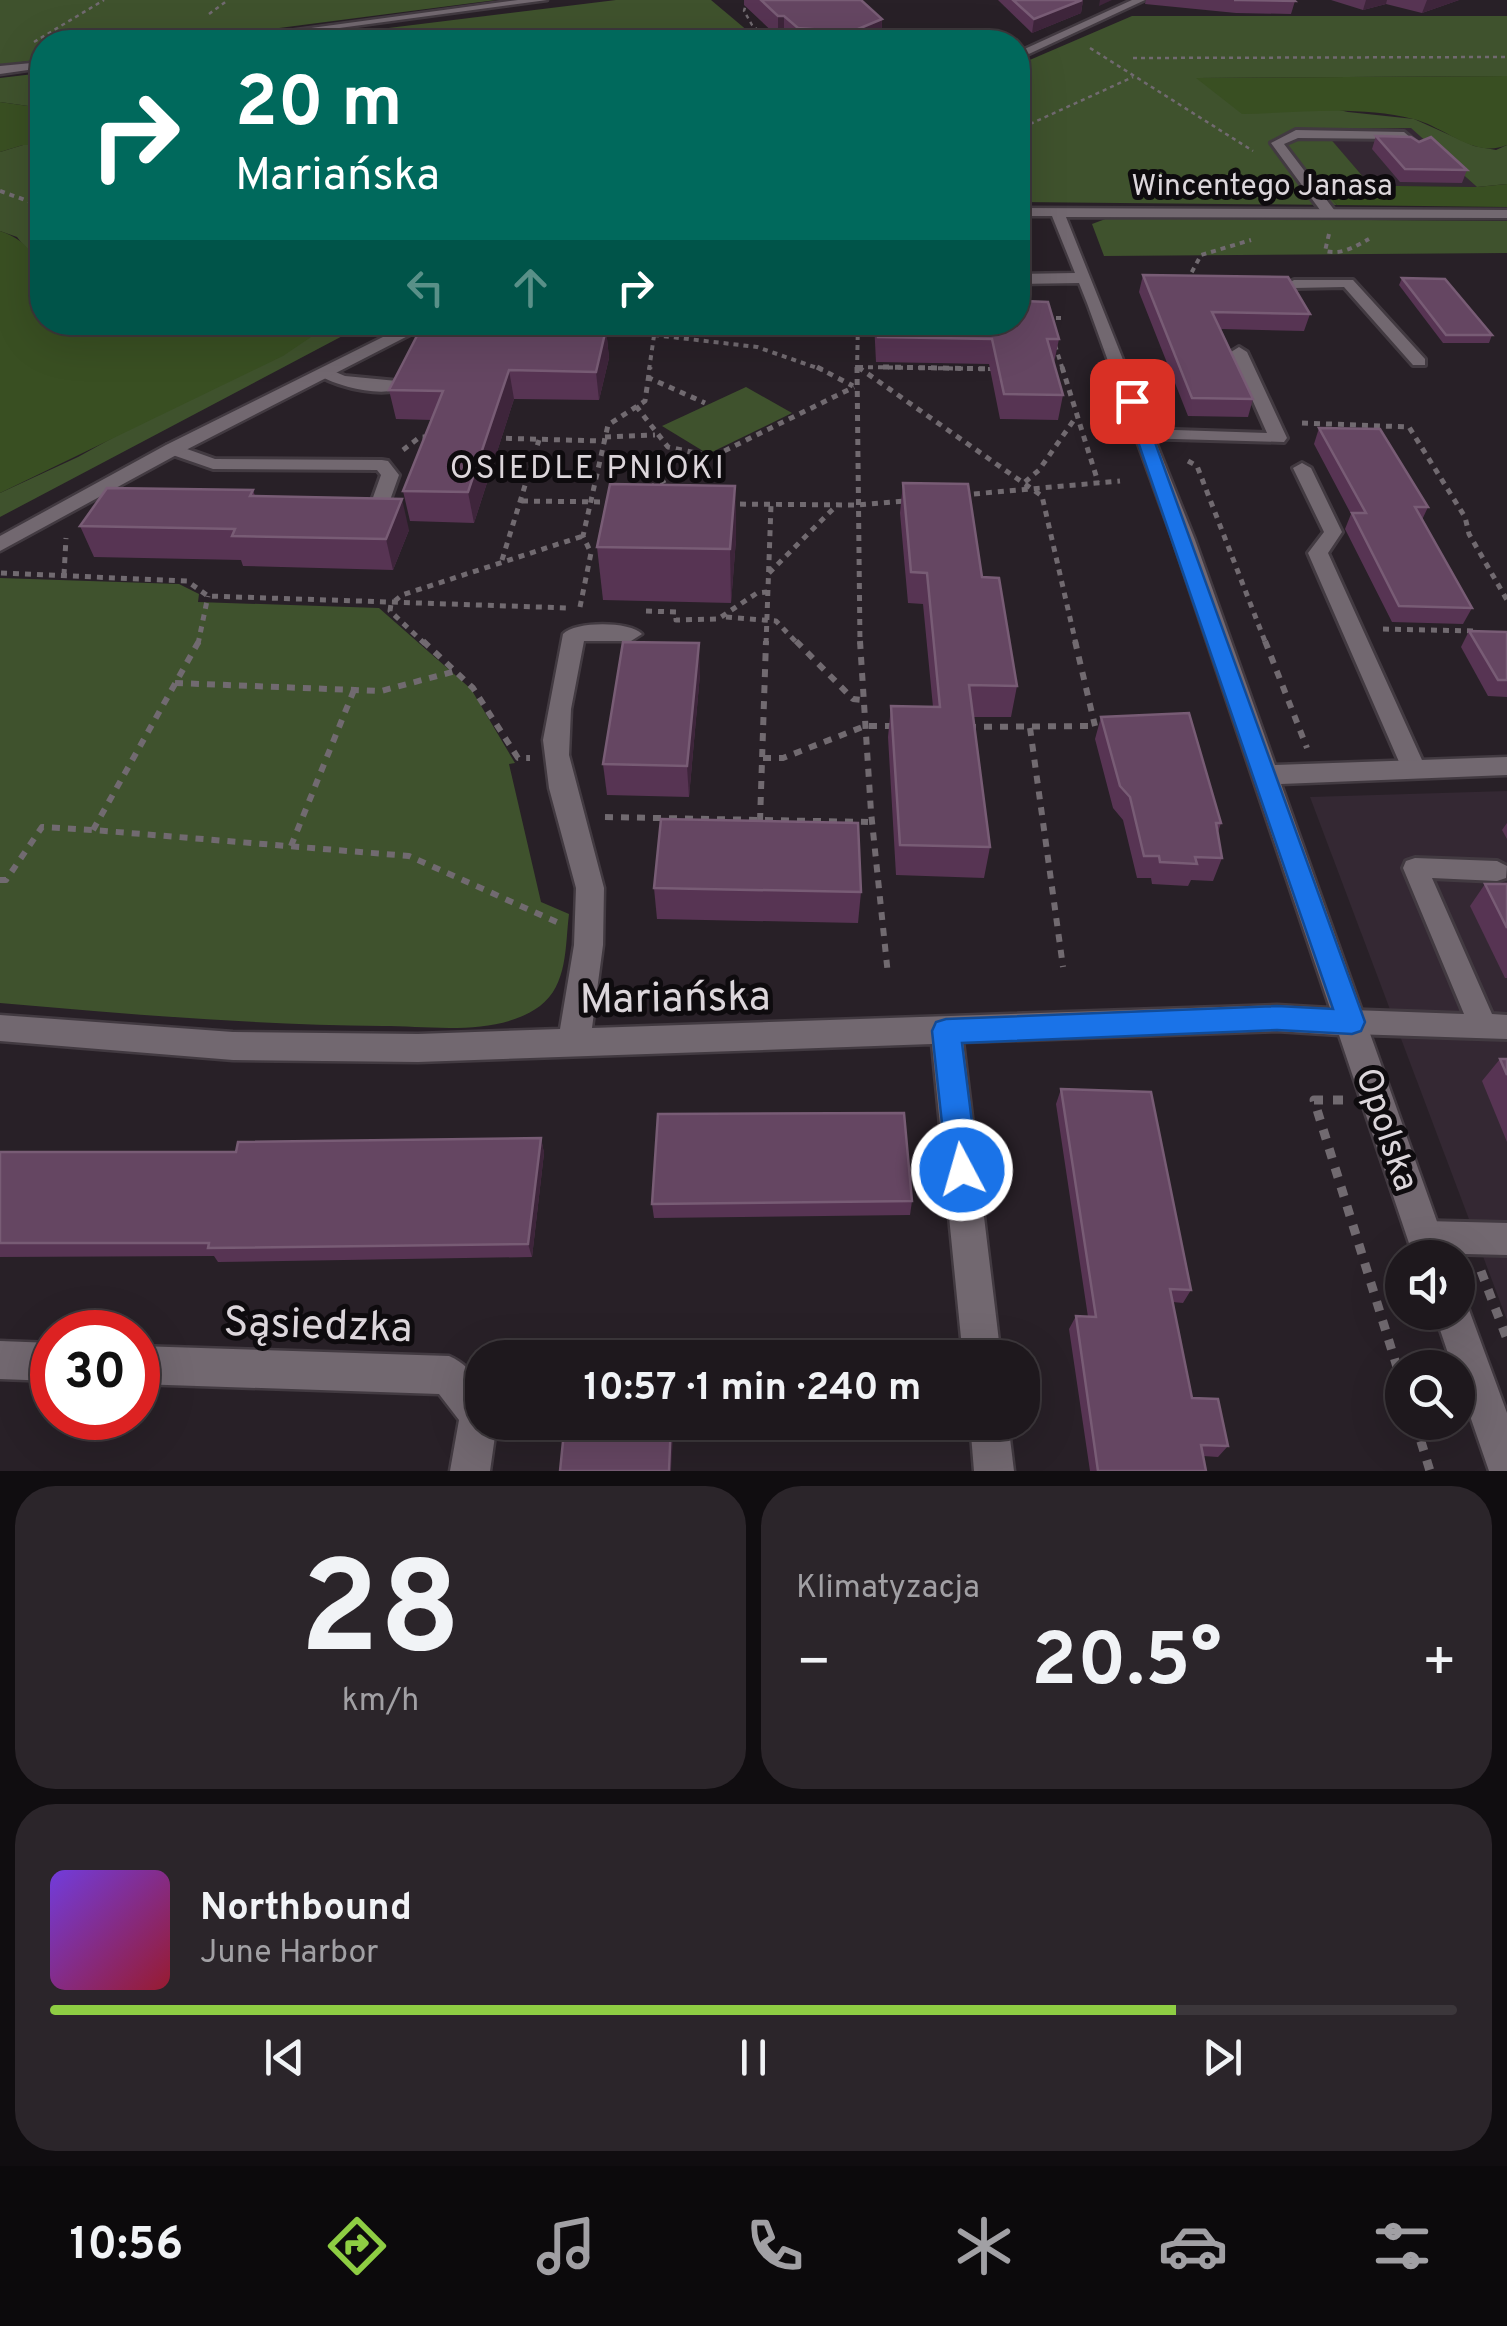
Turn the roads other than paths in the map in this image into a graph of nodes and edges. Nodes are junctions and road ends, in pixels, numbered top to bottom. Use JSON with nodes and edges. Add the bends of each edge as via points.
{"nodes":[{"id":1,"x":542,"y":0,"type":"edge"},
{"id":2,"x":1140,"y":0,"type":"edge"},
{"id":3,"x":1091,"y":12,"type":"dead end"},
{"id":4,"x":1104,"y":17,"type":"junction"},
{"id":5,"x":308,"y":30,"type":"edge"},
{"id":6,"x":1030,"y":51,"type":"edge"},
{"id":7,"x":30,"y":66,"type":"edge"},
{"id":8,"x":0,"y":70,"type":"edge"},
{"id":9,"x":1417,"y":148,"type":"edge"},
{"id":10,"x":1328,"y":211,"type":"junction"},
{"id":11,"x":1030,"y":212,"type":"edge"},
{"id":12,"x":1057,"y":212,"type":"junction"},
{"id":13,"x":1507,"y":214,"type":"edge"},
{"id":14,"x":1082,"y":278,"type":"junction"},
{"id":15,"x":1030,"y":279,"type":"edge"},
{"id":16,"x":1294,"y":284,"type":"edge"},
{"id":17,"x":401,"y":335,"type":"edge"},
{"id":18,"x":1239,"y":352,"type":"dead end"},
{"id":19,"x":1419,"y":362,"type":"dead end"},
{"id":20,"x":326,"y":372,"type":"junction"},
{"id":21,"x":397,"y":386,"type":"edge"},
{"id":22,"x":1144,"y":434,"type":"junction"},
{"id":23,"x":173,"y":449,"type":"junction"},
{"id":24,"x":1302,"y":468,"type":"dead end"},
{"id":25,"x":380,"y":503,"type":"edge"},
{"id":26,"x":0,"y":545,"type":"edge"},
{"id":27,"x":634,"y":622,"type":"road end"},
{"id":28,"x":1507,"y":766,"type":"edge"},
{"id":29,"x":1415,"y":771,"type":"junction"},
{"id":30,"x":1266,"y":776,"type":"junction"},
{"id":31,"x":1498,"y":871,"type":"dead end"},
{"id":32,"x":1352,"y":1022,"type":"junction"},
{"id":33,"x":1496,"y":1027,"type":"edge"},
{"id":34,"x":0,"y":1028,"type":"edge"},
{"id":35,"x":946,"y":1031,"type":"junction"},
{"id":36,"x":574,"y":1041,"type":"junction"},
{"id":37,"x":1507,"y":1239,"type":"edge"},
{"id":38,"x":1427,"y":1240,"type":"edge"},
{"id":39,"x":1475,"y":1242,"type":"edge"},
{"id":40,"x":1458,"y":1330,"type":"edge"},
{"id":41,"x":980,"y":1340,"type":"edge"},
{"id":42,"x":0,"y":1360,"type":"edge"},
{"id":43,"x":30,"y":1361,"type":"edge"},
{"id":44,"x":160,"y":1366,"type":"edge"},
{"id":45,"x":991,"y":1440,"type":"edge"},
{"id":46,"x":1507,"y":1465,"type":"edge"},
{"id":47,"x":470,"y":1471,"type":"edge"},
{"id":48,"x":994,"y":1471,"type":"edge"}],
"edges":[{"from":1,"to":5,"type":"street"},
{"from":2,"to":4,"type":"street"},
{"from":3,"to":4,"type":"street"},
{"from":4,"to":6,"type":"street"},
{"from":7,"to":8,"type":"street"},
{"from":9,"to":10,"type":"lane","via":[[1404,136],[1288,136],[1277,144]]},
{"from":10,"to":12,"type":"street","name":"Wincentego Janasa"},
{"from":10,"to":13,"type":"street","name":"Wincentego Janasa"},
{"from":11,"to":12,"type":"street","name":"Wincentego Janasa"},
{"from":12,"to":14,"type":"street","name":"Opolska"},
{"from":14,"to":15,"type":"street"},
{"from":14,"to":22,"type":"street","name":"Opolska"},
{"from":16,"to":19,"type":"lane","via":[[1348,283]]},
{"from":17,"to":20,"type":"street"},
{"from":18,"to":22,"type":"lane","via":[[1278,438]]},
{"from":20,"to":21,"type":"lane","via":[[342,381]]},
{"from":20,"to":23,"type":"street"},
{"from":22,"to":30,"type":"street","name":"Opolska"},
{"from":23,"to":25,"type":"lane","via":[[214,464],[382,465],[390,475]]},
{"from":23,"to":26,"type":"street"},
{"from":24,"to":29,"type":"lane","via":[[1333,532],[1318,553]]},
{"from":27,"to":36,"type":"street","via":[[574,634],[556,731],[556,758],[585,854],[589,924]]},
{"from":28,"to":29,"type":"street"},
{"from":29,"to":30,"type":"street"},
{"from":30,"to":32,"type":"street","name":"Opolska"},
{"from":31,"to":33,"type":"lane","via":[[1415,868]]},
{"from":32,"to":33,"type":"lane"},
{"from":32,"to":35,"type":"street","name":"Mariańska","via":[[1277,1018]]},
{"from":32,"to":38,"type":"street","name":"Opolska"},
{"from":34,"to":36,"type":"street","name":"Mariańska","via":[[234,1046]]},
{"from":35,"to":36,"type":"street","name":"Mariańska"},
{"from":35,"to":41,"type":"street"},
{"from":37,"to":39,"type":"lane"},
{"from":40,"to":46,"type":"street"},
{"from":42,"to":43,"type":"street"},
{"from":44,"to":47,"type":"street","name":"Sąsiedzka","via":[[449,1375],[479,1414]]},
{"from":45,"to":48,"type":"street"}]}
